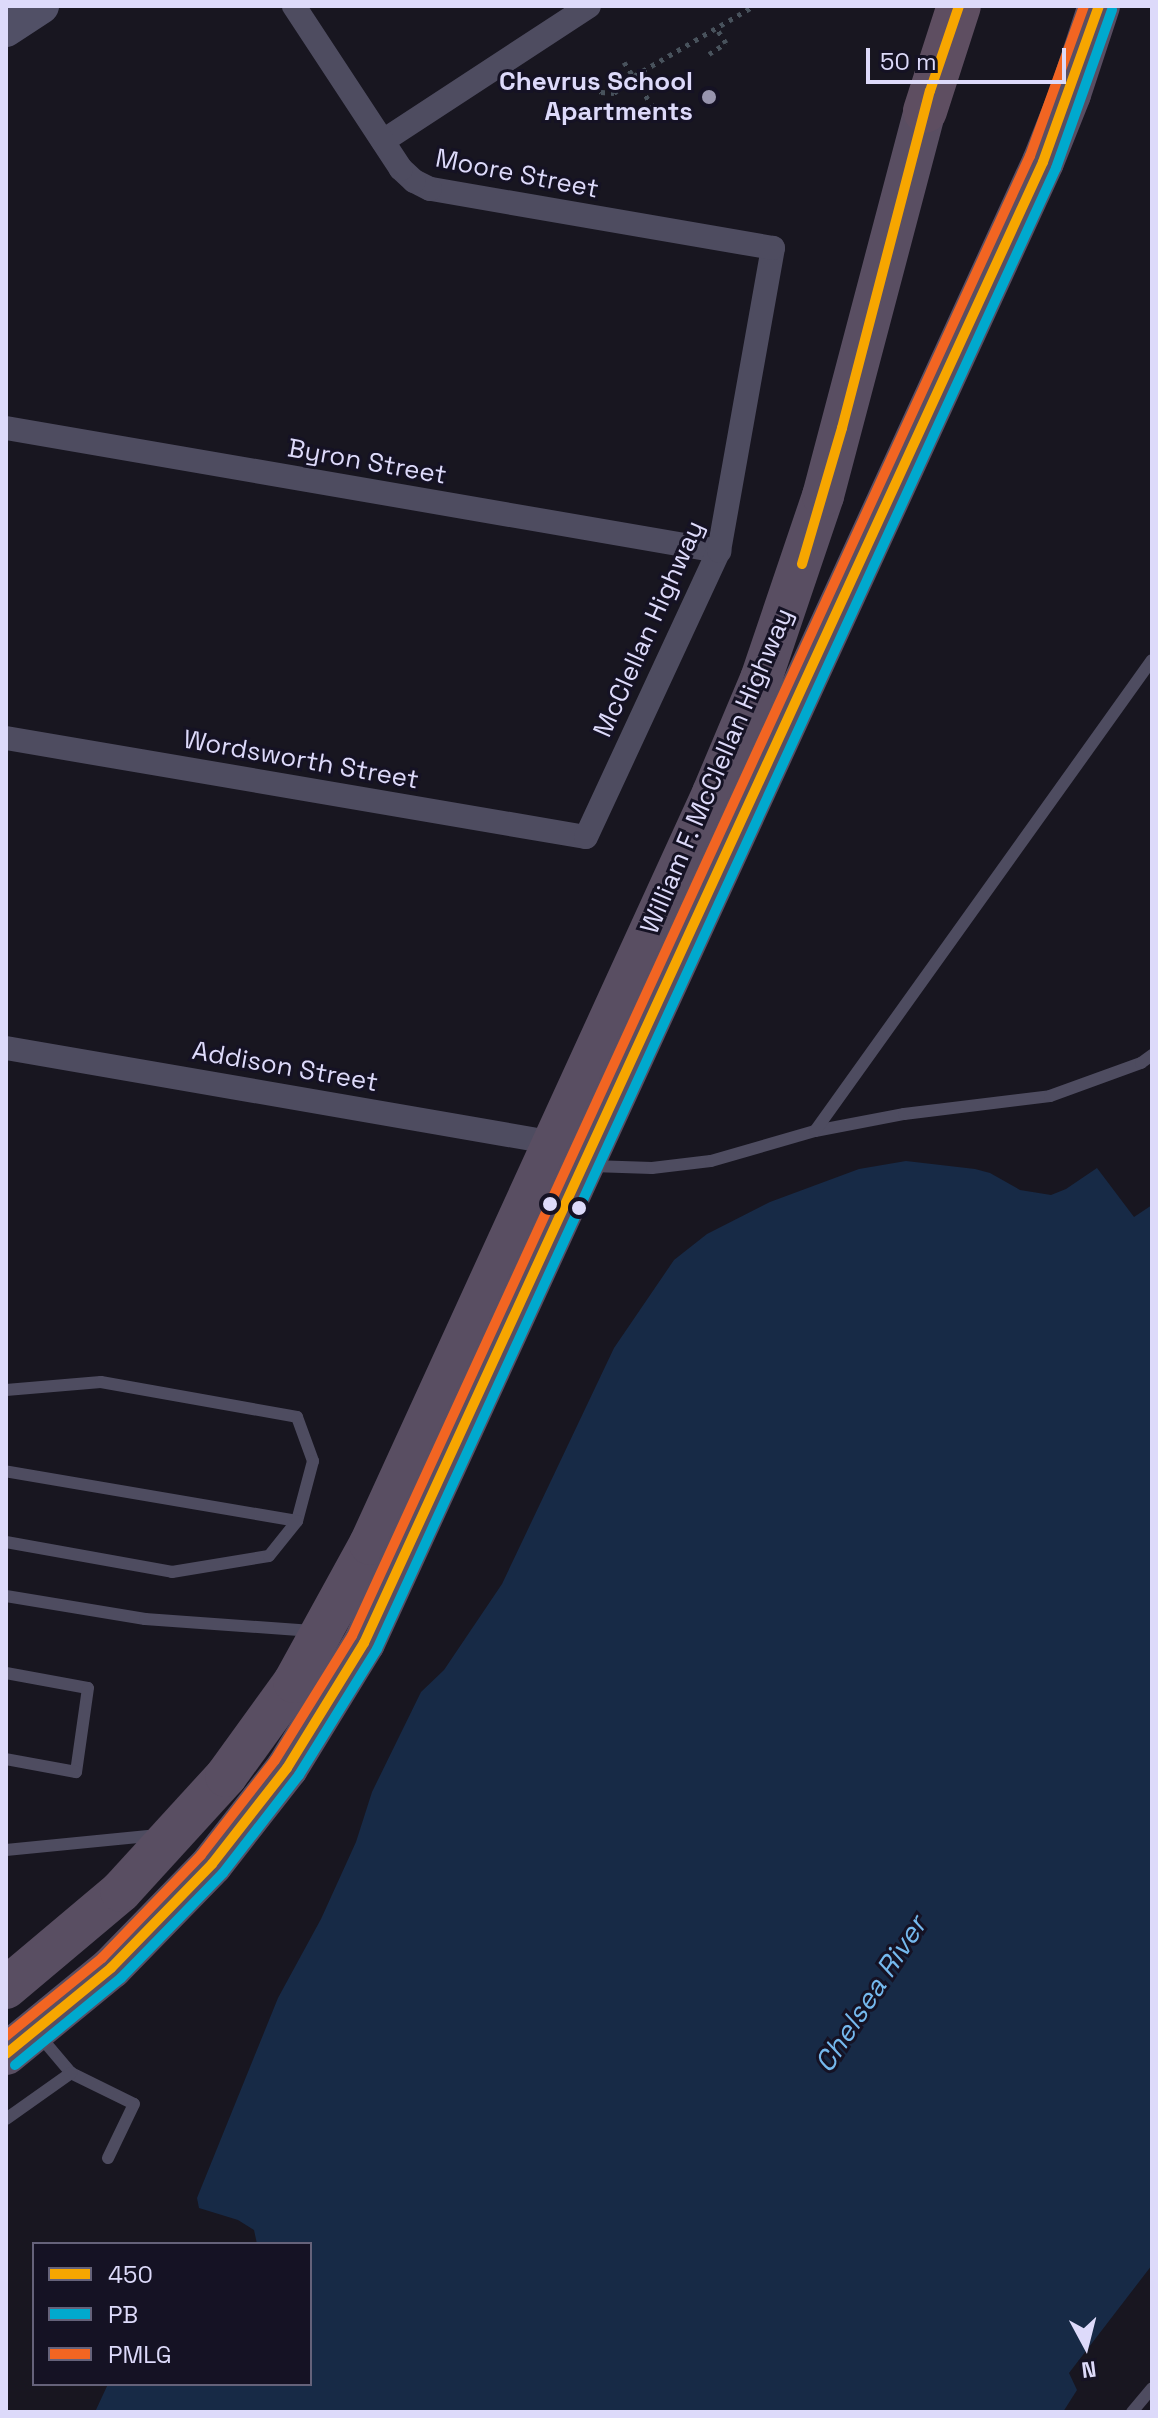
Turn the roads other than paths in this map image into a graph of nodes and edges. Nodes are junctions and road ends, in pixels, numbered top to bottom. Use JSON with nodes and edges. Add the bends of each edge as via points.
{"nodes":[{"id":1,"x":41,"y":6,"type":"edge"},
{"id":2,"x":294,"y":6,"type":"edge"},
{"id":3,"x":589,"y":6,"type":"edge"},
{"id":4,"x":941,"y":6,"type":"edge"},
{"id":5,"x":959,"y":6,"type":"edge"},
{"id":6,"x":1099,"y":6,"type":"edge"},
{"id":7,"x":6,"y":29,"type":"edge"},
{"id":8,"x":925,"y":111,"type":"junction"},
{"id":9,"x":383,"y":141,"type":"junction"},
{"id":10,"x":773,"y":248,"type":"joint"},
{"id":11,"x":6,"y":428,"type":"edge"},
{"id":12,"x":719,"y":551,"type":"junction"},
{"id":13,"x":1152,"y":660,"type":"edge"},
{"id":14,"x":6,"y":738,"type":"edge"},
{"id":15,"x":586,"y":837,"type":"joint"},
{"id":16,"x":6,"y":1048,"type":"edge"},
{"id":17,"x":1152,"y":1055,"type":"edge"},
{"id":18,"x":815,"y":1131,"type":"junction"},
{"id":19,"x":570,"y":1154,"type":"junction"},
{"id":20,"x":6,"y":1390,"type":"edge"},
{"id":21,"x":6,"y":1471,"type":"edge"},
{"id":22,"x":297,"y":1521,"type":"junction"},
{"id":23,"x":6,"y":1542,"type":"edge"},
{"id":24,"x":6,"y":1596,"type":"edge"},
{"id":25,"x":324,"y":1631,"type":"junction"},
{"id":26,"x":6,"y":1673,"type":"edge"},
{"id":27,"x":6,"y":1759,"type":"edge"},
{"id":28,"x":177,"y":1833,"type":"junction"},
{"id":29,"x":6,"y":1850,"type":"edge"},
{"id":30,"x":6,"y":1988,"type":"edge"},
{"id":31,"x":21,"y":2043,"type":"edge"},
{"id":32,"x":71,"y":2073,"type":"junction"},
{"id":33,"x":6,"y":2119,"type":"edge"},
{"id":34,"x":108,"y":2158,"type":"dead end"},
{"id":35,"x":1152,"y":2388,"type":"edge"},
{"id":36,"x":1132,"y":2412,"type":"edge"}],
"edges":[{"from":1,"to":7,"type":"main road"},
{"from":2,"to":9,"type":"street","name":"Moore Street"},
{"from":3,"to":9,"type":"street"},
{"from":4,"to":8,"type":"highway"},
{"from":5,"to":8,"type":"highway","name":"William F. McClellan Highway"},
{"from":6,"to":19,"type":"highway","name":"William F. McClellan Highway","via":[[1043,162]]},
{"from":8,"to":19,"type":"highway","name":"William F. McClellan Highway","via":[[823,496],[778,633]]},
{"from":9,"to":10,"type":"street","name":"Moore Street","via":[[401,169],[430,189]]},
{"from":10,"to":12,"type":"street","name":"McClellan Highway"},
{"from":11,"to":12,"type":"street","name":"Byron Street"},
{"from":12,"to":15,"type":"street","name":"McClellan Highway"},
{"from":13,"to":18,"type":"lane"},
{"from":14,"to":15,"type":"street","name":"Wordsworth Street"},
{"from":16,"to":19,"type":"street","name":"Addison Street"},
{"from":17,"to":18,"type":"lane","via":[[1050,1096]]},
{"from":18,"to":19,"type":"lane","via":[[711,1161],[652,1168]]},
{"from":19,"to":25,"type":"highway","name":"William F. McClellan Highway"},
{"from":19,"to":31,"type":"highway","name":"William F. McClellan Highway","via":[[386,1600],[327,1707],[273,1787],[196,1882],[119,1960]]},
{"from":20,"to":22,"type":"lane","via":[[101,1382],[297,1417],[313,1461]]},
{"from":21,"to":22,"type":"lane"},
{"from":22,"to":23,"type":"lane","via":[[269,1556],[172,1572]]},
{"from":24,"to":25,"type":"lane","via":[[145,1619]]},
{"from":25,"to":28,"type":"highway","name":"William F. McClellan Highway","via":[[261,1730]]},
{"from":26,"to":27,"type":"lane","via":[[88,1688],[76,1772]]},
{"from":28,"to":29,"type":"lane"},
{"from":28,"to":30,"type":"highway","name":"William F. McClellan Highway","via":[[100,1910]]},
{"from":31,"to":32,"type":"lane"},
{"from":32,"to":33,"type":"lane"},
{"from":32,"to":34,"type":"lane","via":[[134,2104]]},
{"from":35,"to":36,"type":"lane"}]}
